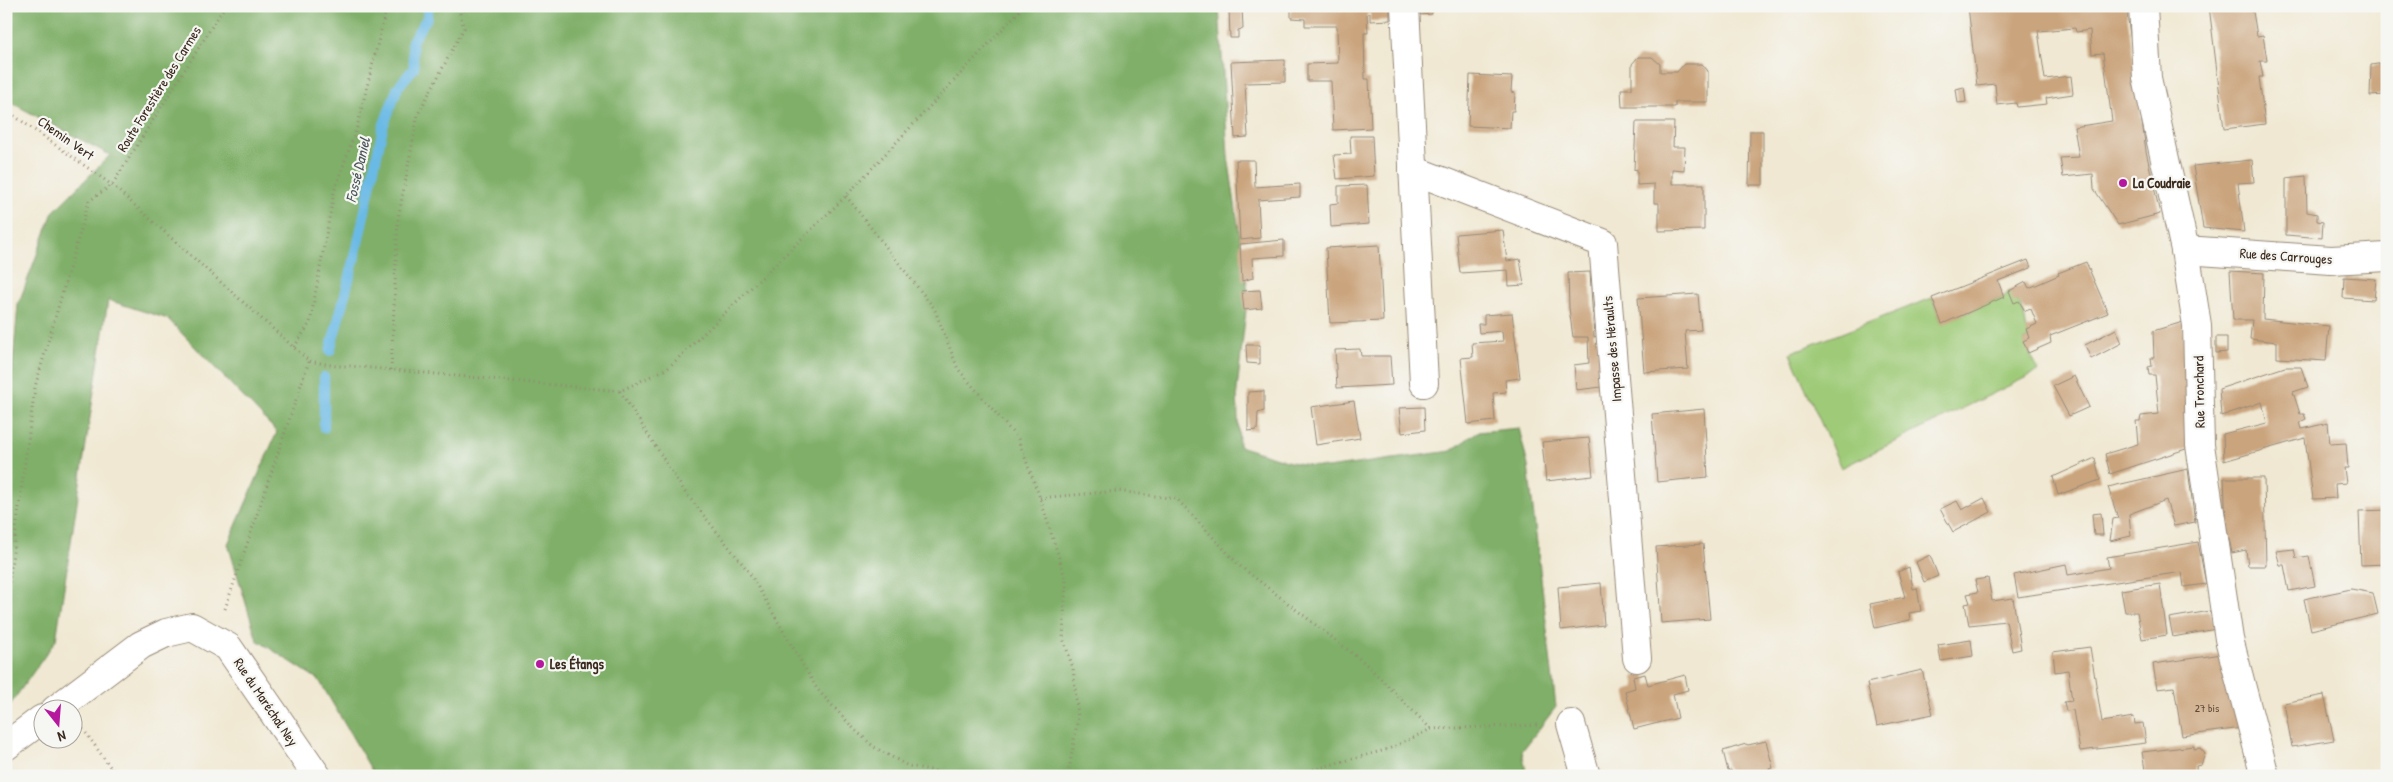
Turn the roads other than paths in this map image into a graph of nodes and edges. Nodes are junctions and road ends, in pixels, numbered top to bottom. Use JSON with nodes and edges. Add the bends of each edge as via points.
{"nodes":[{"id":1,"x":1405,"y":6,"type":"edge"},
{"id":2,"x":2143,"y":6,"type":"edge"},
{"id":3,"x":1413,"y":170,"type":"junction"},
{"id":4,"x":2186,"y":250,"type":"junction"},
{"id":5,"x":2387,"y":257,"type":"edge"},
{"id":6,"x":1424,"y":383,"type":"dead end"},
{"id":7,"x":1637,"y":658,"type":"dead end"},
{"id":8,"x":82,"y":702,"type":"edge"},
{"id":9,"x":1571,"y":724,"type":"road end"},
{"id":10,"x":32,"y":726,"type":"edge"},
{"id":11,"x":6,"y":746,"type":"edge"},
{"id":12,"x":317,"y":776,"type":"edge"},
{"id":13,"x":1586,"y":776,"type":"edge"},
{"id":14,"x":2265,"y":776,"type":"edge"}],
"edges":[{"from":1,"to":3,"type":"street"},
{"from":2,"to":4,"type":"street","name":"Rue Tronchard","via":[[2147,78]]},
{"from":3,"to":6,"type":"street"},
{"from":3,"to":7,"type":"street","name":"Impasse des Héraults","via":[[1603,243]]},
{"from":4,"to":5,"type":"street","name":"Rue des Carrouges","via":[[2331,260]]},
{"from":4,"to":14,"type":"street","name":"Rue Tronchard","via":[[2197,325],[2203,468],[2229,639]]},
{"from":8,"to":12,"type":"street","name":"Rue du Maréchal Ney","via":[[141,645],[166,633],[192,628],[228,647]]},
{"from":9,"to":13,"type":"street"},
{"from":10,"to":11,"type":"street"}]}
